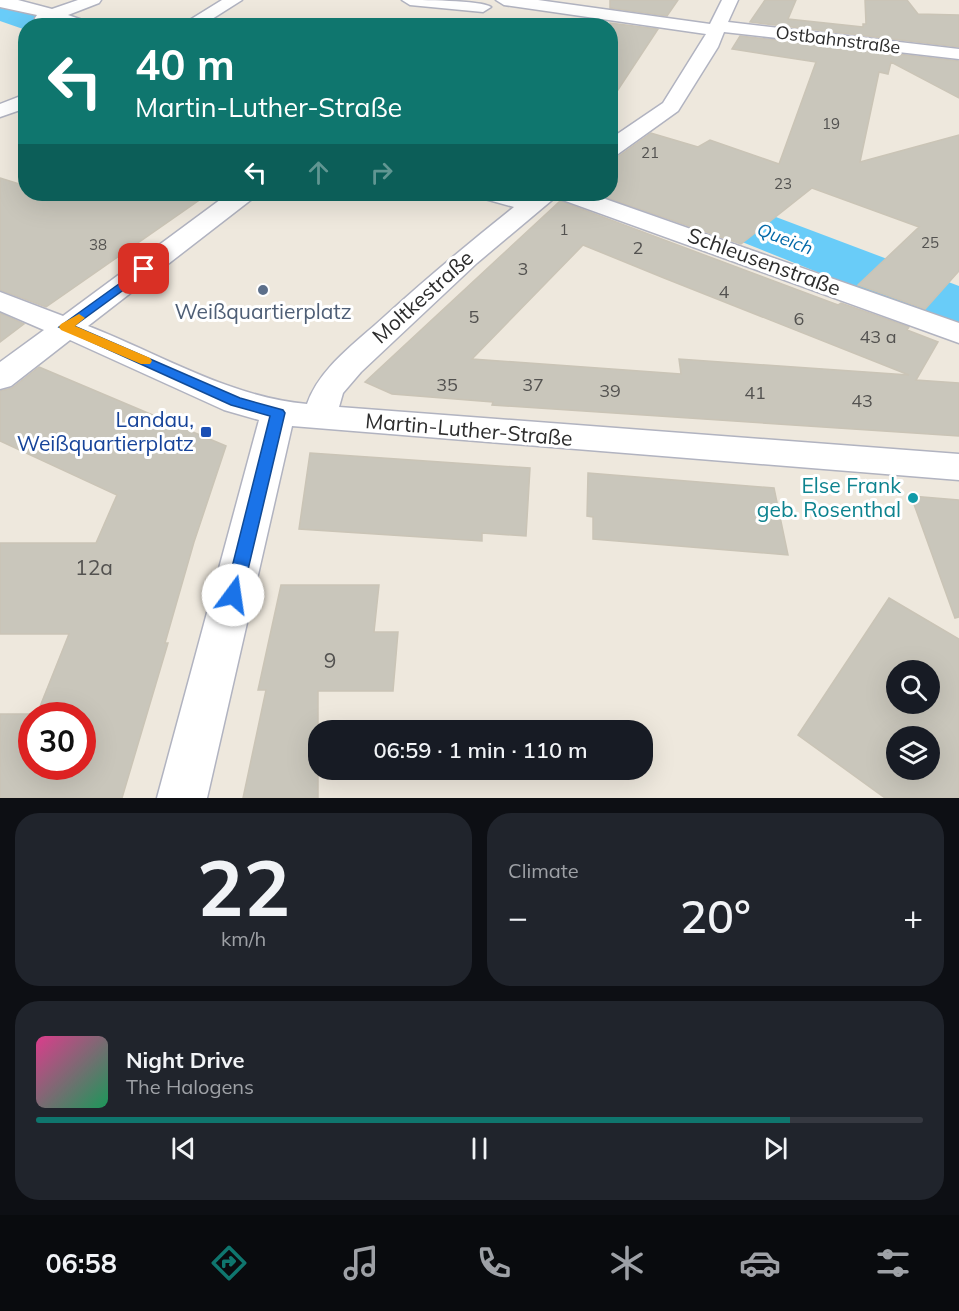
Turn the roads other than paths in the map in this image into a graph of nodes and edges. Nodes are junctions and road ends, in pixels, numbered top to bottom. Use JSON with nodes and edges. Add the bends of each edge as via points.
{"nodes":[{"id":1,"x":93,"y":0,"type":"edge"},
{"id":2,"x":234,"y":0,"type":"edge"},
{"id":3,"x":410,"y":0,"type":"edge"},
{"id":4,"x":504,"y":0,"type":"edge"},
{"id":5,"x":730,"y":0,"type":"edge"},
{"id":6,"x":0,"y":2,"type":"edge"},
{"id":7,"x":452,"y":2,"type":"edge"},
{"id":8,"x":488,"y":3,"type":"edge"},
{"id":9,"x":39,"y":18,"type":"edge"},
{"id":10,"x":43,"y":18,"type":"edge"},
{"id":11,"x":202,"y":18,"type":"edge"},
{"id":12,"x":468,"y":18,"type":"edge"},
{"id":13,"x":717,"y":28,"type":"junction"},
{"id":14,"x":959,"y":54,"type":"edge"},
{"id":15,"x":18,"y":103,"type":"edge"},
{"id":16,"x":0,"y":111,"type":"edge"},
{"id":17,"x":618,"y":143,"type":"edge"},
{"id":18,"x":234,"y":201,"type":"edge"},
{"id":19,"x":536,"y":201,"type":"edge"},
{"id":20,"x":589,"y":201,"type":"edge"},
{"id":21,"x":0,"y":301,"type":"edge"},
{"id":22,"x":65,"y":327,"type":"junction"},
{"id":23,"x":959,"y":334,"type":"edge"},
{"id":24,"x":0,"y":378,"type":"edge"},
{"id":25,"x":278,"y":413,"type":"junction"},
{"id":26,"x":319,"y":417,"type":"junction"},
{"id":27,"x":959,"y":467,"type":"edge"},
{"id":28,"x":182,"y":798,"type":"edge"}],
"edges":[{"from":1,"to":10,"type":"street"},
{"from":2,"to":11,"type":"street"},
{"from":3,"to":7,"type":"street"},
{"from":4,"to":13,"type":"street","name":"Ostbahnstraße"},
{"from":5,"to":13,"type":"street"},
{"from":6,"to":9,"type":"street","via":[[23,4]]},
{"from":7,"to":8,"type":"street"},
{"from":8,"to":12,"type":"street"},
{"from":13,"to":14,"type":"street","name":"Ostbahnstraße"},
{"from":13,"to":17,"type":"street","via":[[671,107]]},
{"from":15,"to":16,"type":"street"},
{"from":18,"to":22,"type":"street"},
{"from":19,"to":26,"type":"street","name":"Moltkestraße","via":[[467,256],[350,365],[328,390]]},
{"from":20,"to":23,"type":"street","name":"Schleusenstraße"},
{"from":21,"to":22,"type":"street","name":"Martin-Luther-Straße"},
{"from":22,"to":24,"type":"street"},
{"from":22,"to":25,"type":"street","name":"Martin-Luther-Straße","via":[[236,402]]},
{"from":25,"to":26,"type":"street","name":"Martin-Luther-Straße"},
{"from":25,"to":28,"type":"street"},
{"from":26,"to":27,"type":"street","name":"Martin-Luther-Straße"}]}
